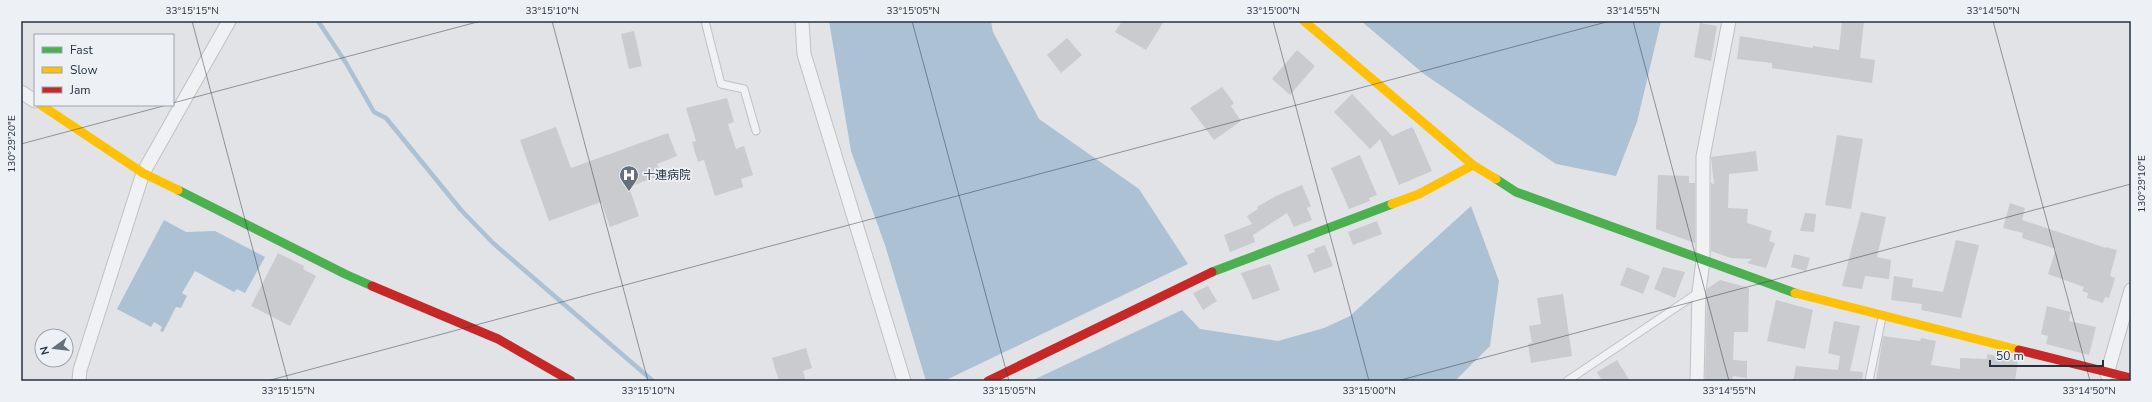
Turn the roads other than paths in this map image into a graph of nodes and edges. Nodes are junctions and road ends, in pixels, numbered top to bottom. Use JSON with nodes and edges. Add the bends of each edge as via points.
{"nodes":[{"id":1,"x":229,"y":21,"type":"edge"},
{"id":2,"x":704,"y":21,"type":"edge"},
{"id":3,"x":802,"y":21,"type":"edge"},
{"id":4,"x":1304,"y":21,"type":"edge"},
{"id":5,"x":1729,"y":21,"type":"edge"},
{"id":6,"x":21,"y":92,"type":"edge"},
{"id":7,"x":34,"y":100,"type":"edge"},
{"id":8,"x":42,"y":106,"type":"edge"},
{"id":9,"x":756,"y":131,"type":"dead end"},
{"id":10,"x":1473,"y":165,"type":"junction"},
{"id":11,"x":143,"y":173,"type":"junction"},
{"id":12,"x":1703,"y":260,"type":"junction"},
{"id":13,"x":2131,"y":290,"type":"edge"},
{"id":14,"x":1699,"y":292,"type":"junction"},
{"id":15,"x":1882,"y":316,"type":"junction"},
{"id":16,"x":2107,"y":374,"type":"junction"},
{"id":17,"x":2131,"y":378,"type":"edge"},
{"id":18,"x":79,"y":381,"type":"edge"},
{"id":19,"x":571,"y":381,"type":"edge"},
{"id":20,"x":904,"y":381,"type":"edge"},
{"id":21,"x":988,"y":381,"type":"edge"},
{"id":22,"x":1567,"y":381,"type":"edge"},
{"id":23,"x":1697,"y":381,"type":"edge"},
{"id":24,"x":1868,"y":381,"type":"edge"}],
"edges":[{"from":1,"to":11,"type":"street"},
{"from":2,"to":9,"type":"lane","via":[[721,84],[744,89]]},
{"from":3,"to":20,"type":"street","via":[[804,54]]},
{"from":4,"to":10,"type":"street"},
{"from":5,"to":12,"type":"street","via":[[1703,157]]},
{"from":6,"to":7,"type":"street"},
{"from":8,"to":11,"type":"street"},
{"from":10,"to":12,"type":"street","via":[[1516,192]]},
{"from":10,"to":21,"type":"street","via":[[1419,194],[1209,272]]},
{"from":11,"to":18,"type":"street","via":[[80,370]]},
{"from":11,"to":19,"type":"street","via":[[345,274],[498,339]]},
{"from":12,"to":14,"type":"street"},
{"from":12,"to":15,"type":"street","via":[[1808,298]]},
{"from":13,"to":16,"type":"street"},
{"from":14,"to":22,"type":"lane"},
{"from":14,"to":23,"type":"street"},
{"from":15,"to":16,"type":"street"},
{"from":15,"to":24,"type":"lane"},
{"from":16,"to":17,"type":"street"}]}
